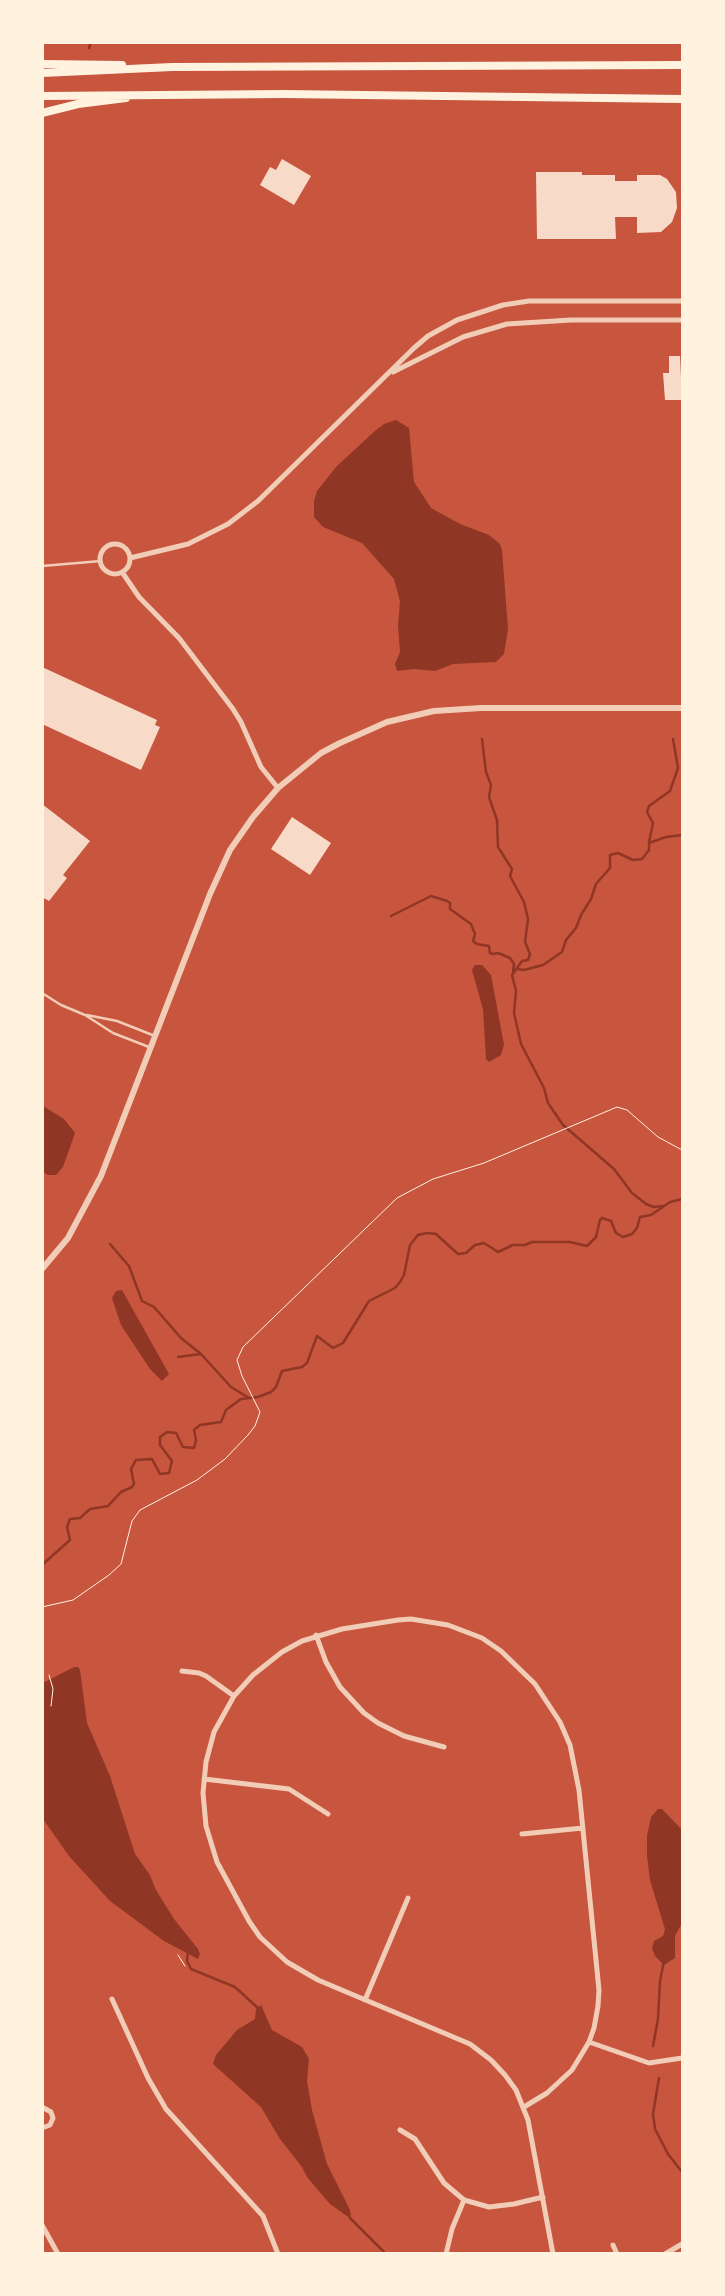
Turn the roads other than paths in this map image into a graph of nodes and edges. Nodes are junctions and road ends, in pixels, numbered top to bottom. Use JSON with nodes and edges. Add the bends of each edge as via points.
{"nodes":[{"id":1,"x":42,"y":64,"type":"edge"},
{"id":2,"x":682,"y":66,"type":"edge"},
{"id":3,"x":172,"y":67,"type":"junction"},
{"id":4,"x":42,"y":73,"type":"edge"},
{"id":5,"x":166,"y":94,"type":"junction"},
{"id":6,"x":42,"y":96,"type":"edge"},
{"id":7,"x":682,"y":99,"type":"edge"},
{"id":8,"x":42,"y":114,"type":"edge"},
{"id":9,"x":682,"y":300,"type":"edge"},
{"id":10,"x":682,"y":320,"type":"edge"},
{"id":11,"x":386,"y":376,"type":"junction"},
{"id":12,"x":130,"y":558,"type":"junction"},
{"id":13,"x":101,"y":561,"type":"junction"},
{"id":14,"x":42,"y":566,"type":"edge"},
{"id":15,"x":122,"y":572,"type":"junction"},
{"id":16,"x":682,"y":708,"type":"edge"},
{"id":17,"x":278,"y":788,"type":"junction"},
{"id":18,"x":42,"y":992,"type":"edge"},
{"id":19,"x":85,"y":1015,"type":"junction"},
{"id":20,"x":155,"y":1036,"type":"junction"},
{"id":21,"x":151,"y":1047,"type":"junction"},
{"id":22,"x":42,"y":1269,"type":"edge"},
{"id":23,"x":316,"y":1635,"type":"junction"},
{"id":24,"x":182,"y":1670,"type":"dead end"},
{"id":25,"x":234,"y":1696,"type":"junction"},
{"id":26,"x":444,"y":1747,"type":"dead end"},
{"id":27,"x":204,"y":1779,"type":"junction"},
{"id":28,"x":328,"y":1814,"type":"dead end"},
{"id":29,"x":583,"y":1828,"type":"junction"},
{"id":30,"x":522,"y":1834,"type":"dead end"},
{"id":31,"x":408,"y":1898,"type":"dead end"},
{"id":32,"x":112,"y":1999,"type":"dead end"},
{"id":33,"x":365,"y":2000,"type":"junction"},
{"id":34,"x":589,"y":2042,"type":"junction"},
{"id":35,"x":682,"y":2058,"type":"edge"},
{"id":36,"x":524,"y":2106,"type":"junction"},
{"id":37,"x":42,"y":2107,"type":"edge"},
{"id":38,"x":42,"y":2128,"type":"edge"},
{"id":39,"x":400,"y":2130,"type":"dead end"},
{"id":40,"x":543,"y":2197,"type":"junction"},
{"id":41,"x":464,"y":2200,"type":"junction"},
{"id":42,"x":42,"y":2225,"type":"edge"},
{"id":43,"x":682,"y":2244,"type":"edge"},
{"id":44,"x":613,"y":2245,"type":"dead end"},
{"id":45,"x":58,"y":2254,"type":"edge"},
{"id":46,"x":278,"y":2254,"type":"edge"},
{"id":47,"x":446,"y":2254,"type":"edge"},
{"id":48,"x":553,"y":2254,"type":"edge"},
{"id":49,"x":617,"y":2254,"type":"edge"},
{"id":50,"x":666,"y":2254,"type":"edge"}],
"edges":[{"from":1,"to":3,"type":"main road"},
{"from":2,"to":3,"type":"main road"},
{"from":3,"to":4,"type":"main road"},
{"from":5,"to":6,"type":"main road"},
{"from":5,"to":7,"type":"main road"},
{"from":5,"to":8,"type":"main road","via":[[78,104]]},
{"from":9,"to":11,"type":"street","via":[[571,300],[503,305],[457,320],[428,336]]},
{"from":10,"to":11,"type":"street","via":[[571,320],[507,324],[463,337]]},
{"from":11,"to":12,"type":"street","via":[[258,501],[228,524],[188,544]]},
{"from":12,"to":13,"type":"street","via":[[126,550],[116,544],[105,549]]},
{"from":12,"to":15,"type":"street"},
{"from":13,"to":14,"type":"lane"},
{"from":13,"to":15,"type":"street","via":[[110,573]]},
{"from":15,"to":17,"type":"street","via":[[139,597],[179,638],[233,709],[256,758]]},
{"from":16,"to":17,"type":"street","via":[[434,711],[387,722],[340,743]]},
{"from":17,"to":20,"type":"street","via":[[230,850]]},
{"from":18,"to":19,"type":"lane","via":[[61,1005]]},
{"from":19,"to":20,"type":"lane","via":[[117,1021]]},
{"from":19,"to":21,"type":"lane","via":[[113,1032]]},
{"from":20,"to":21,"type":"street"},
{"from":21,"to":22,"type":"street","via":[[92,1194],[68,1238]]},
{"from":23,"to":25,"type":"street","via":[[265,1664]]},
{"from":23,"to":26,"type":"street","via":[[340,1687],[364,1713],[404,1736]]},
{"from":23,"to":29,"type":"street","via":[[378,1622],[411,1620],[465,1630],[501,1651],[535,1684],[560,1722],[576,1768]]},
{"from":24,"to":25,"type":"street","via":[[199,1672]]},
{"from":25,"to":27,"type":"street","via":[[214,1732]]},
{"from":27,"to":28,"type":"street","via":[[289,1789]]},
{"from":27,"to":33,"type":"street","via":[[203,1808],[211,1847],[260,1937],[287,1962],[318,1980]]},
{"from":29,"to":30,"type":"street"},
{"from":29,"to":34,"type":"street","via":[[599,1990]]},
{"from":31,"to":33,"type":"street"},
{"from":32,"to":46,"type":"street","via":[[158,2097],[263,2216]]},
{"from":33,"to":36,"type":"street","via":[[470,2044],[505,2075]]},
{"from":34,"to":35,"type":"street","via":[[648,2062]]},
{"from":34,"to":36,"type":"street","via":[[562,2081]]},
{"from":36,"to":40,"type":"street"},
{"from":37,"to":38,"type":"street","via":[[48,2109],[53,2118],[50,2125]]},
{"from":39,"to":41,"type":"street","via":[[415,2139],[444,2183]]},
{"from":40,"to":41,"type":"street","via":[[489,2207]]},
{"from":40,"to":48,"type":"street"},
{"from":41,"to":47,"type":"street"},
{"from":42,"to":45,"type":"street"},
{"from":43,"to":50,"type":"street"},
{"from":44,"to":49,"type":"street"}]}
